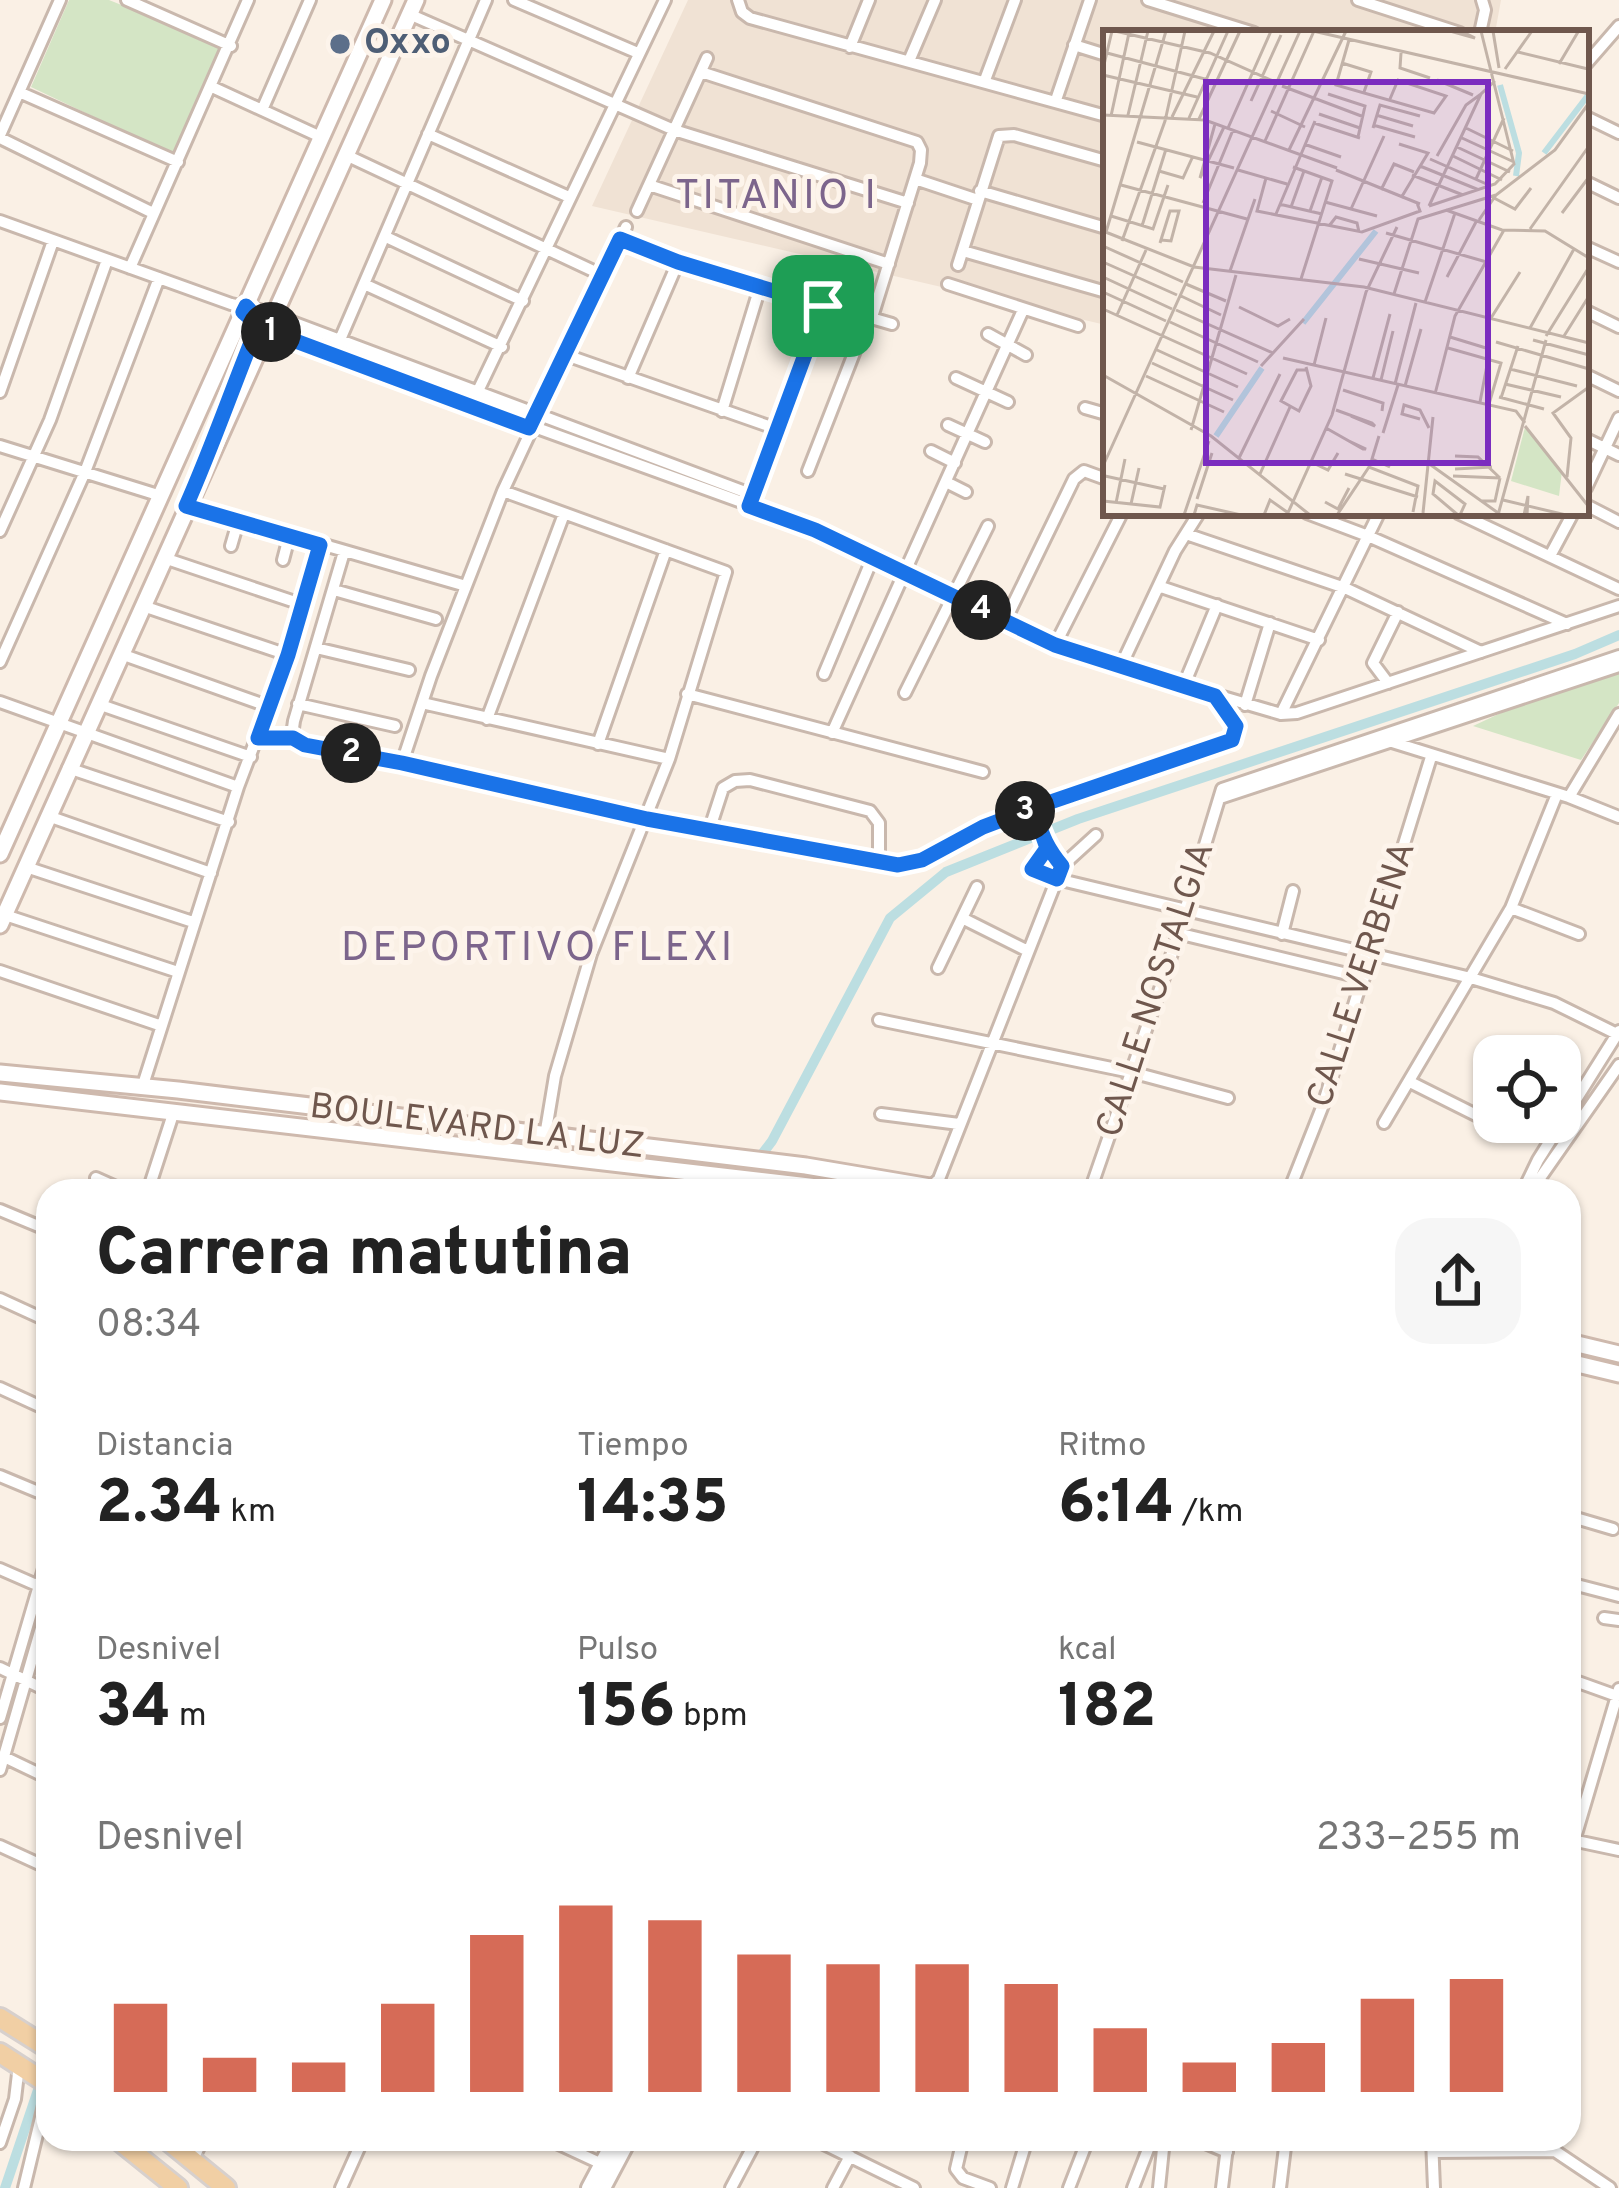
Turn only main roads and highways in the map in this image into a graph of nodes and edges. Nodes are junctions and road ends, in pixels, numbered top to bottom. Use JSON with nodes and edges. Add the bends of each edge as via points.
{"nodes":[{"id":1,"x":383,"y":0,"type":"edge"},
{"id":2,"x":412,"y":7,"type":"edge"},
{"id":3,"x":242,"y":308,"type":"junction"},
{"id":4,"x":265,"y":323,"type":"junction"},
{"id":5,"x":92,"y":656,"type":"junction"},
{"id":6,"x":84,"y":734,"type":"junction"},
{"id":7,"x":0,"y":854,"type":"edge"},
{"id":8,"x":2,"y":920,"type":"edge"},
{"id":9,"x":0,"y":1072,"type":"edge"},
{"id":10,"x":0,"y":1092,"type":"edge"},
{"id":11,"x":806,"y":1166,"type":"junction"},
{"id":12,"x":765,"y":1179,"type":"edge"},
{"id":13,"x":802,"y":1179,"type":"edge"},
{"id":14,"x":885,"y":1179,"type":"edge"},
{"id":15,"x":1581,"y":1345,"type":"edge"},
{"id":16,"x":1619,"y":1354,"type":"edge"},
{"id":17,"x":1581,"y":1365,"type":"edge"},
{"id":18,"x":1619,"y":1374,"type":"edge"},
{"id":19,"x":0,"y":2018,"type":"edge"},
{"id":20,"x":36,"y":2040,"type":"edge"},
{"id":21,"x":0,"y":2054,"type":"edge"},
{"id":22,"x":36,"y":2082,"type":"edge"},
{"id":23,"x":132,"y":2151,"type":"edge"},
{"id":24,"x":180,"y":2151,"type":"edge"},
{"id":25,"x":178,"y":2188,"type":"edge"},
{"id":26,"x":226,"y":2188,"type":"edge"}],
"edges":[{"from":1,"to":3,"type":"main road"},
{"from":2,"to":4,"type":"main road"},
{"from":3,"to":4,"type":"main road"},
{"from":3,"to":5,"type":"main road"},
{"from":4,"to":6,"type":"main road"},
{"from":5,"to":6,"type":"main road","via":[[92,680],[76,712]]},
{"from":5,"to":7,"type":"main road"},
{"from":6,"to":8,"type":"main road"},
{"from":9,"to":11,"type":"main road","name":"BOULEVARD LA LUZ"},
{"from":10,"to":12,"type":"main road","name":"BOULEVARD LA LUZ"},
{"from":11,"to":13,"type":"main road"},
{"from":11,"to":14,"type":"main road","name":"BOULEVARD LA LUZ"},
{"from":15,"to":16,"type":"main road"},
{"from":17,"to":18,"type":"main road"},
{"from":19,"to":20,"type":"main road"},
{"from":21,"to":22,"type":"main road"},
{"from":23,"to":25,"type":"main road"},
{"from":24,"to":26,"type":"main road"}]}
